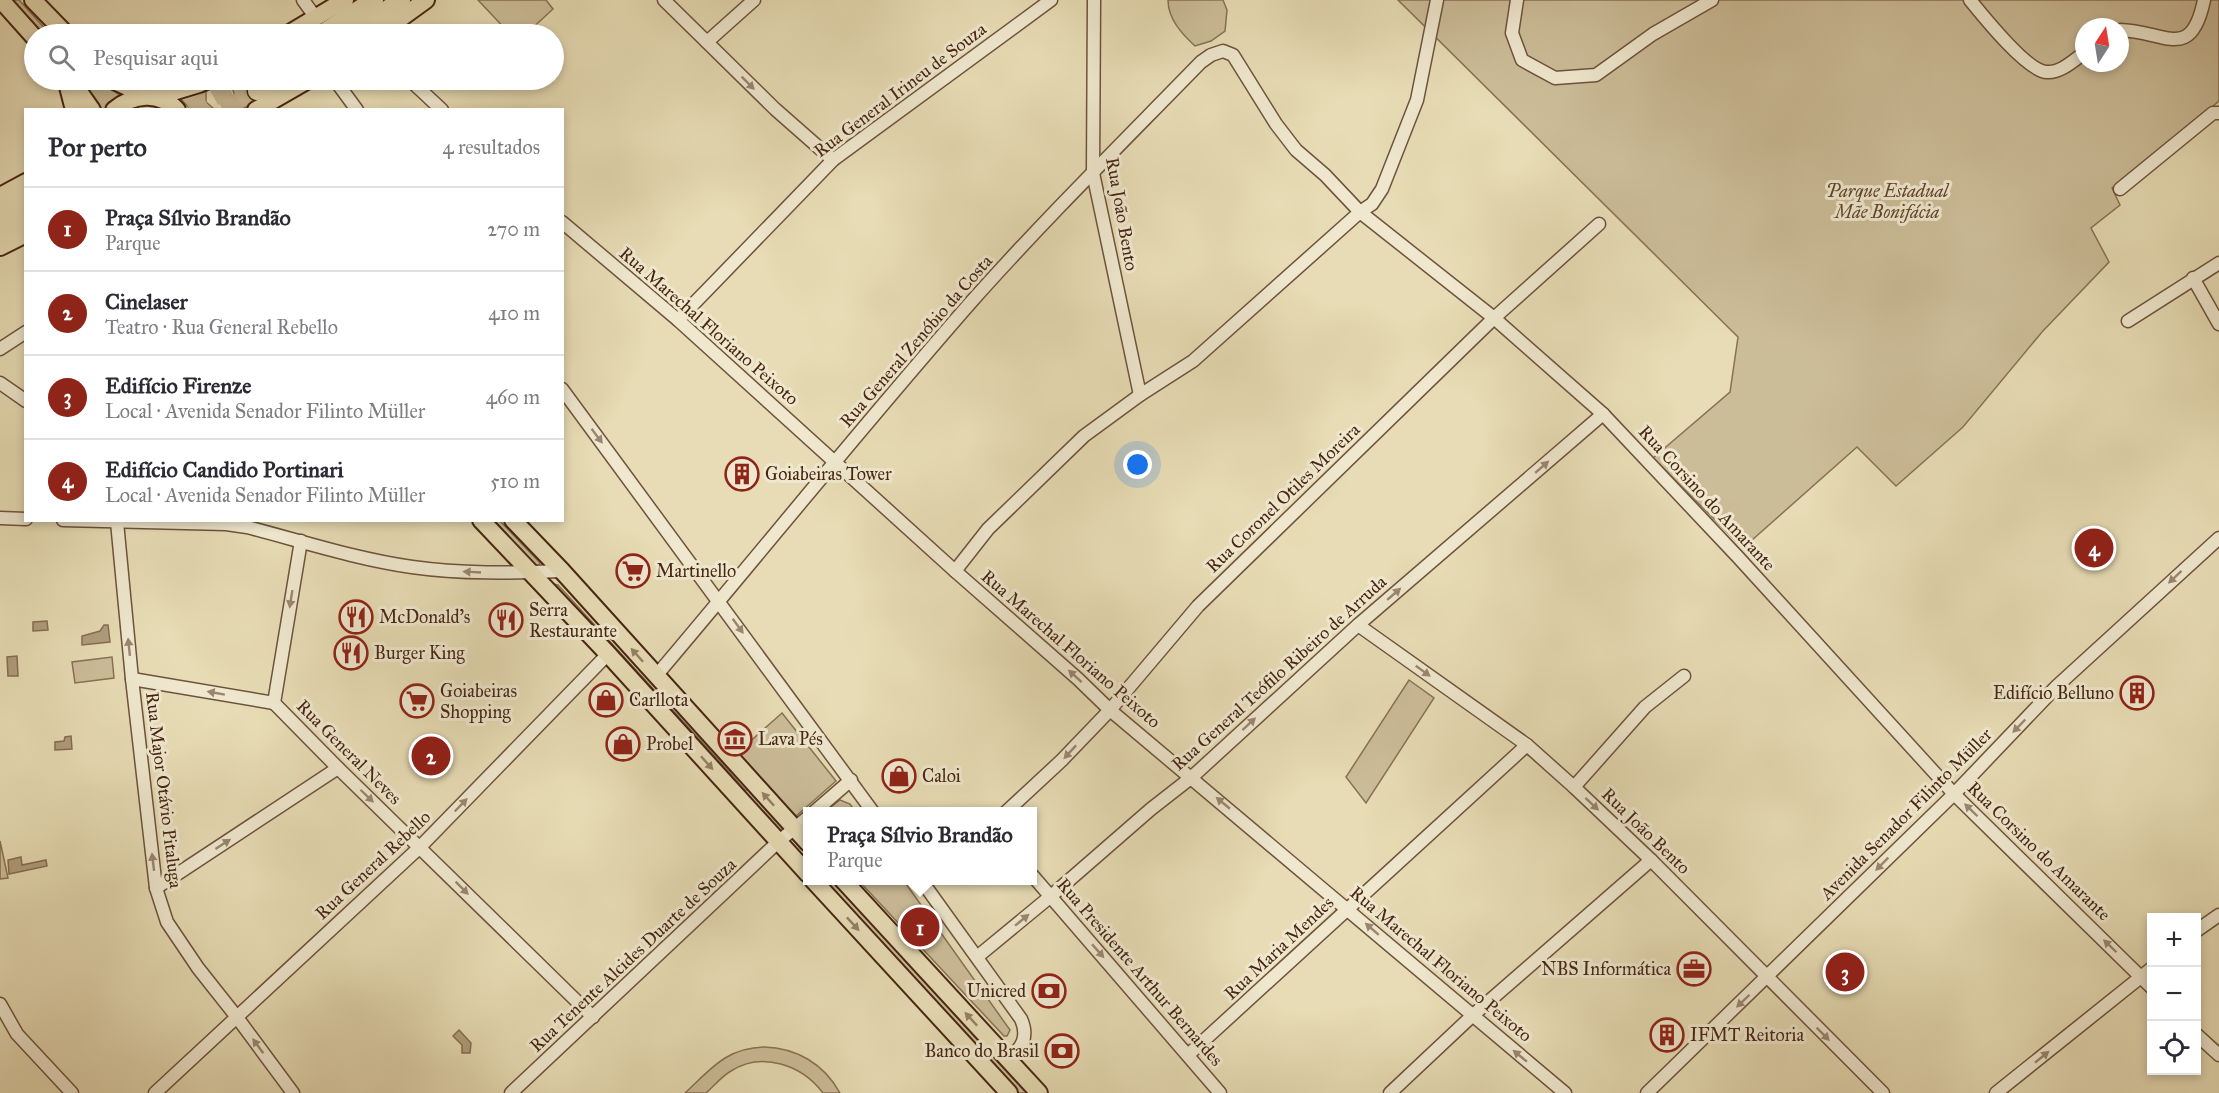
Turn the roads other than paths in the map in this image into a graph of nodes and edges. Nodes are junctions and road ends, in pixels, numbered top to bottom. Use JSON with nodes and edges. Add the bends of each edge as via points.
{"nodes":[{"id":1,"x":1,"y":0,"type":"edge"},
{"id":2,"x":33,"y":0,"type":"edge"},
{"id":3,"x":303,"y":0,"type":"edge"},
{"id":4,"x":345,"y":0,"type":"edge"},
{"id":5,"x":374,"y":0,"type":"edge"},
{"id":6,"x":401,"y":0,"type":"edge"},
{"id":7,"x":426,"y":0,"type":"edge"},
{"id":8,"x":664,"y":0,"type":"edge"},
{"id":9,"x":754,"y":0,"type":"edge"},
{"id":10,"x":1051,"y":0,"type":"edge"},
{"id":11,"x":1094,"y":0,"type":"edge"},
{"id":12,"x":1437,"y":0,"type":"edge"},
{"id":13,"x":1518,"y":0,"type":"edge"},
{"id":14,"x":1712,"y":0,"type":"edge"},
{"id":15,"x":1970,"y":0,"type":"edge"},
{"id":16,"x":2204,"y":0,"type":"edge"},
{"id":17,"x":56,"y":24,"type":"edge"},
{"id":18,"x":318,"y":24,"type":"edge"},
{"id":19,"x":321,"y":24,"type":"edge"},
{"id":20,"x":323,"y":24,"type":"edge"},
{"id":21,"x":367,"y":24,"type":"edge"},
{"id":22,"x":393,"y":24,"type":"edge"},
{"id":23,"x":24,"y":26,"type":"edge"},
{"id":24,"x":2129,"y":32,"type":"edge"},
{"id":25,"x":706,"y":42,"type":"junction"},
{"id":26,"x":1223,"y":51,"type":"joint"},
{"id":27,"x":2075,"y":60,"type":"edge"},
{"id":28,"x":69,"y":90,"type":"edge"},
{"id":29,"x":78,"y":90,"type":"edge"},
{"id":30,"x":135,"y":90,"type":"edge"},
{"id":31,"x":177,"y":90,"type":"edge"},
{"id":32,"x":291,"y":90,"type":"edge"},
{"id":33,"x":342,"y":90,"type":"edge"},
{"id":34,"x":421,"y":90,"type":"edge"},
{"id":35,"x":151,"y":97,"type":"junction"},
{"id":36,"x":73,"y":108,"type":"edge"},
{"id":37,"x":91,"y":108,"type":"edge"},
{"id":38,"x":117,"y":108,"type":"edge"},
{"id":39,"x":175,"y":108,"type":"edge"},
{"id":40,"x":259,"y":108,"type":"tunnel mouth"},
{"id":41,"x":356,"y":108,"type":"edge"},
{"id":42,"x":440,"y":108,"type":"edge"},
{"id":43,"x":2219,"y":113,"type":"edge"},
{"id":44,"x":833,"y":160,"type":"junction"},
{"id":45,"x":1093,"y":172,"type":"junction"},
{"id":46,"x":24,"y":183,"type":"edge"},
{"id":47,"x":2120,"y":189,"type":"dead end"},
{"id":48,"x":0,"y":196,"type":"edge"},
{"id":49,"x":24,"y":199,"type":"edge"},
{"id":50,"x":1360,"y":212,"type":"junction"},
{"id":51,"x":0,"y":213,"type":"edge"},
{"id":52,"x":24,"y":217,"type":"edge"},
{"id":53,"x":1599,"y":224,"type":"dead end"},
{"id":54,"x":564,"y":226,"type":"edge"},
{"id":55,"x":0,"y":230,"type":"edge"},
{"id":56,"x":24,"y":235,"type":"edge"},
{"id":57,"x":0,"y":247,"type":"edge"},
{"id":58,"x":2219,"y":264,"type":"edge"},
{"id":59,"x":2193,"y":278,"type":"junction"},
{"id":60,"x":1494,"y":318,"type":"junction"},
{"id":61,"x":678,"y":320,"type":"junction"},
{"id":62,"x":2128,"y":321,"type":"dead end"},
{"id":63,"x":2219,"y":324,"type":"edge"},
{"id":64,"x":24,"y":333,"type":"edge"},
{"id":65,"x":0,"y":349,"type":"edge"},
{"id":66,"x":0,"y":383,"type":"edge"},
{"id":67,"x":564,"y":392,"type":"edge"},
{"id":68,"x":1140,"y":395,"type":"junction"},
{"id":69,"x":24,"y":400,"type":"edge"},
{"id":70,"x":1604,"y":414,"type":"junction"},
{"id":71,"x":834,"y":461,"type":"junction"},
{"id":72,"x":0,"y":518,"type":"edge"},
{"id":73,"x":24,"y":519,"type":"edge"},
{"id":74,"x":117,"y":522,"type":"joint"},
{"id":75,"x":206,"y":522,"type":"edge"},
{"id":76,"x":483,"y":522,"type":"edge"},
{"id":77,"x":515,"y":522,"type":"edge"},
{"id":78,"x":2219,"y":538,"type":"edge"},
{"id":79,"x":301,"y":541,"type":"junction"},
{"id":80,"x":955,"y":571,"type":"junction"},
{"id":81,"x":562,"y":572,"type":"junction"},
{"id":82,"x":530,"y":573,"type":"junction"},
{"id":83,"x":720,"y":601,"type":"junction"},
{"id":84,"x":1358,"y":625,"type":"junction"},
{"id":85,"x":608,"y":654,"type":"junction"},
{"id":86,"x":656,"y":676,"type":"junction"},
{"id":87,"x":1684,"y":676,"type":"dead end"},
{"id":88,"x":132,"y":679,"type":"junction"},
{"id":89,"x":274,"y":703,"type":"junction"},
{"id":90,"x":1110,"y":710,"type":"junction"},
{"id":91,"x":1527,"y":745,"type":"junction"},
{"id":92,"x":338,"y":768,"type":"junction"},
{"id":93,"x":1192,"y":777,"type":"junction"},
{"id":94,"x":850,"y":780,"type":"junction"},
{"id":95,"x":1574,"y":787,"type":"junction"},
{"id":96,"x":1954,"y":794,"type":"junction"},
{"id":97,"x":820,"y":807,"type":"edge"},
{"id":98,"x":869,"y":807,"type":"edge"},
{"id":99,"x":1011,"y":807,"type":"edge"},
{"id":100,"x":803,"y":821,"type":"edge"},
{"id":101,"x":794,"y":828,"type":"junction"},
{"id":102,"x":803,"y":838,"type":"edge"},
{"id":103,"x":778,"y":842,"type":"junction"},
{"id":104,"x":420,"y":847,"type":"junction"},
{"id":105,"x":1651,"y":860,"type":"junction"},
{"id":106,"x":803,"y":870,"type":"edge"},
{"id":107,"x":1037,"y":881,"type":"edge"},
{"id":108,"x":818,"y":885,"type":"edge"},
{"id":109,"x":848,"y":885,"type":"edge"},
{"id":110,"x":925,"y":885,"type":"edge"},
{"id":111,"x":156,"y":888,"type":"junction"},
{"id":112,"x":1051,"y":896,"type":"junction"},
{"id":113,"x":1348,"y":909,"type":"junction"},
{"id":114,"x":2219,"y":915,"type":"edge"},
{"id":115,"x":2201,"y":928,"type":"edge"},
{"id":116,"x":977,"y":957,"type":"junction"},
{"id":117,"x":2147,"y":972,"type":"edge"},
{"id":118,"x":2141,"y":977,"type":"junction"},
{"id":119,"x":1767,"y":978,"type":"junction"},
{"id":120,"x":2147,"y":984,"type":"edge"},
{"id":121,"x":0,"y":1004,"type":"edge"},
{"id":122,"x":236,"y":1016,"type":"junction"},
{"id":123,"x":1472,"y":1016,"type":"junction"},
{"id":124,"x":593,"y":1017,"type":"junction"},
{"id":125,"x":2201,"y":1039,"type":"edge"},
{"id":126,"x":2219,"y":1055,"type":"edge"},
{"id":127,"x":1188,"y":1056,"type":"junction"},
{"id":128,"x":1008,"y":1059,"type":"junction"},
{"id":129,"x":72,"y":1093,"type":"edge"},
{"id":130,"x":155,"y":1093,"type":"edge"},
{"id":131,"x":292,"y":1093,"type":"edge"},
{"id":132,"x":512,"y":1093,"type":"edge"},
{"id":133,"x":1009,"y":1093,"type":"edge"},
{"id":134,"x":1039,"y":1093,"type":"edge"},
{"id":135,"x":1220,"y":1093,"type":"edge"},
{"id":136,"x":1390,"y":1093,"type":"edge"},
{"id":137,"x":1565,"y":1093,"type":"edge"},
{"id":138,"x":1647,"y":1093,"type":"edge"},
{"id":139,"x":1883,"y":1093,"type":"edge"},
{"id":140,"x":1996,"y":1093,"type":"edge"}],
"edges":[{"from":1,"to":23,"type":"main road"},
{"from":2,"to":17,"type":"main road"},
{"from":3,"to":18,"type":"street"},
{"from":4,"to":19,"type":"main road"},
{"from":5,"to":20,"type":"highway"},
{"from":6,"to":21,"type":"highway"},
{"from":7,"to":22,"type":"main road"},
{"from":8,"to":25,"type":"street"},
{"from":9,"to":25,"type":"street"},
{"from":10,"to":44,"type":"street","name":"Rua General Irineu de Souza"},
{"from":11,"to":45,"type":"street","name":"Rua João Bento"},
{"from":12,"to":50,"type":"street","via":[[1417,100],[1382,189],[1372,204]]},
{"from":13,"to":14,"type":"street","via":[[1512,33],[1522,60],[1555,78],[1596,75],[1653,34]]},
{"from":15,"to":27,"type":"street","via":[[2029,64],[2044,73]]},
{"from":16,"to":24,"type":"street","via":[[2200,19],[2188,37],[2173,39]]},
{"from":25,"to":44,"type":"street","one_way":true},
{"from":26,"to":45,"type":"street","name":"Rua General Zenóbio da Costa","via":[[1201,62]]},
{"from":26,"to":50,"type":"street","name":"Rua Corsino do Amarante","via":[[1233,55],[1296,150]]},
{"from":28,"to":36,"type":"main road"},
{"from":29,"to":37,"type":"main road"},
{"from":30,"to":35,"type":"main road"},
{"from":31,"to":35,"type":"main road"},
{"from":32,"to":40,"type":"main road"},
{"from":33,"to":41,"type":"street"},
{"from":34,"to":42,"type":"street"},
{"from":35,"to":38,"type":"main road","via":[[129,99]]},
{"from":35,"to":39,"type":"main road","via":[[165,100]]},
{"from":43,"to":47,"type":"street","via":[[2213,112]]},
{"from":44,"to":61,"type":"street","name":"Rua General Irineu de Souza"},
{"from":45,"to":68,"type":"street","name":"Rua João Bento"},
{"from":45,"to":71,"type":"street","name":"Rua General Zenóbio da Costa","via":[[973,300]]},
{"from":46,"to":48,"type":"main road"},
{"from":49,"to":51,"type":"highway"},
{"from":50,"to":60,"type":"street","name":"Rua Corsino do Amarante"},
{"from":50,"to":68,"type":"street","via":[[1193,360]]},
{"from":52,"to":55,"type":"highway"},
{"from":53,"to":60,"type":"street","name":"Rua Coronel Otiles Moreira"},
{"from":54,"to":61,"type":"street","name":"Rua Marechal Floriano Peixoto"},
{"from":56,"to":57,"type":"main road"},
{"from":58,"to":59,"type":"street"},
{"from":59,"to":62,"type":"street"},
{"from":59,"to":63,"type":"street"},
{"from":60,"to":70,"type":"street","name":"Rua Corsino do Amarante"},
{"from":60,"to":90,"type":"street","name":"Rua Coronel Otiles Moreira","via":[[1197,606]]},
{"from":61,"to":71,"type":"street","name":"Rua Marechal Floriano Peixoto"},
{"from":64,"to":65,"type":"street"},
{"from":66,"to":69,"type":"street"},
{"from":67,"to":83,"type":"street","one_way":true},
{"from":68,"to":80,"type":"street","via":[[1084,436],[988,529]]},
{"from":84,"to":70,"type":"street","name":"Rua General Teófilo Ribeiro de Arruda","one_way":true},
{"from":70,"to":96,"type":"street","name":"Rua Corsino do Amarante"},
{"from":71,"to":80,"type":"street","name":"Rua Marechal Floriano Peixoto"},
{"from":71,"to":83,"type":"street","name":"Rua General Zenóbio da Costa"},
{"from":72,"to":73,"type":"street"},
{"from":74,"to":75,"type":"street"},
{"from":88,"to":74,"type":"street","name":"Rua Major Otávio Pitaluga","one_way":true},
{"from":75,"to":79,"type":"street","via":[[247,527]]},
{"from":76,"to":82,"type":"main road"},
{"from":77,"to":81,"type":"main road"},
{"from":78,"to":96,"type":"street","name":"Avenida Senador Filinto Müller","one_way":true,"via":[[2057,686]]},
{"from":82,"to":79,"type":"street","one_way":true,"via":[[420,568]]},
{"from":79,"to":89,"type":"street","name":"Rua General Neves","one_way":true},
{"from":90,"to":80,"type":"street","name":"Rua Marechal Floriano Peixoto","one_way":true},
{"from":81,"to":82,"type":"street"},
{"from":86,"to":81,"type":"main road","one_way":true},
{"from":82,"to":85,"type":"main road"},
{"from":83,"to":86,"type":"street","name":"Rua General Zenóbio da Costa"},
{"from":83,"to":94,"type":"street","one_way":true},
{"from":84,"to":91,"type":"street","name":"Rua João Bento","one_way":true},
{"from":93,"to":84,"type":"street","name":"Rua General Teófilo Ribeiro de Arruda","one_way":true},
{"from":85,"to":103,"type":"main road","one_way":true},
{"from":104,"to":85,"type":"street","name":"Rua General Rebello","one_way":true},
{"from":101,"to":86,"type":"main road","one_way":true},
{"from":87,"to":95,"type":"street","via":[[1645,707]]},
{"from":89,"to":88,"type":"street","one_way":true},
{"from":111,"to":88,"type":"street","name":"Rua Major Otávio Pitaluga","one_way":true},
{"from":89,"to":92,"type":"street","name":"Rua General Neves"},
{"from":90,"to":93,"type":"street","name":"Rua Marechal Floriano Peixoto"},
{"from":90,"to":99,"type":"street","name":"Rua Coronel Otiles Moreira","one_way":true},
{"from":91,"to":95,"type":"street","name":"Rua João Bento"},
{"from":91,"to":113,"type":"street","name":"Rua Maria Mendes"},
{"from":92,"to":104,"type":"street","name":"Rua General Neves","one_way":true},
{"from":111,"to":92,"type":"street","one_way":true},
{"from":93,"to":112,"type":"street","name":"Rua General Teófilo Ribeiro de Arruda"},
{"from":113,"to":93,"type":"street","name":"Rua Marechal Floriano Peixoto","one_way":true},
{"from":94,"to":97,"type":"street"},
{"from":94,"to":98,"type":"street"},
{"from":95,"to":105,"type":"street","name":"Rua João Bento","one_way":true},
{"from":118,"to":96,"type":"street","name":"Rua Corsino do Amarante","one_way":true},
{"from":96,"to":119,"type":"street","name":"Avenida Senador Filinto Müller","one_way":true},
{"from":100,"to":101,"type":"street","name":"Rua Tenente Alcides Duarte de Souza"},
{"from":101,"to":102,"type":"main road"},
{"from":101,"to":103,"type":"street","name":"Rua Tenente Alcides Duarte de Souza"},
{"from":103,"to":106,"type":"main road"},
{"from":103,"to":124,"type":"street","name":"Rua Tenente Alcides Duarte de Souza"},
{"from":104,"to":122,"type":"street","name":"Rua General Rebello"},
{"from":104,"to":124,"type":"street","name":"Rua General Neves","one_way":true},
{"from":105,"to":119,"type":"street","name":"Rua João Bento"},
{"from":105,"to":123,"type":"street"},
{"from":107,"to":112,"type":"street","name":"Rua Presidente Arthur Bernardes"},
{"from":108,"to":133,"type":"main road","one_way":true},
{"from":128,"to":109,"type":"main road","one_way":true},
{"from":110,"to":116,"type":"street"},
{"from":111,"to":122,"type":"street","name":"Rua Major Otávio Pitaluga","via":[[166,922]]},
{"from":116,"to":112,"type":"street","name":"Rua General Teófilo Ribeiro de Arruda","one_way":true},
{"from":112,"to":127,"type":"street","name":"Rua Presidente Arthur Bernardes","one_way":true},
{"from":123,"to":113,"type":"street","name":"Rua Marechal Floriano Peixoto","one_way":true},
{"from":113,"to":127,"type":"street","name":"Rua Maria Mendes"},
{"from":114,"to":115,"type":"street"},
{"from":116,"to":128,"type":"street","via":[[1024,1025],[1023,1043]]},
{"from":117,"to":118,"type":"street"},
{"from":118,"to":120,"type":"street","name":"Rua Corsino do Amarante"},
{"from":140,"to":118,"type":"street","one_way":true},
{"from":119,"to":138,"type":"street","name":"Avenida Senador Filinto Müller","one_way":true},
{"from":119,"to":139,"type":"street","name":"Rua João Bento","one_way":true},
{"from":121,"to":129,"type":"street","via":[[17,1034]]},
{"from":122,"to":130,"type":"street","name":"Rua General Rebello"},
{"from":131,"to":122,"type":"street","name":"Rua Major Otávio Pitaluga","one_way":true},
{"from":123,"to":136,"type":"street"},
{"from":137,"to":123,"type":"street","name":"Rua Marechal Floriano Peixoto","one_way":true},
{"from":124,"to":132,"type":"street","name":"Rua Tenente Alcides Duarte de Souza"},
{"from":125,"to":126,"type":"street"},
{"from":127,"to":135,"type":"street","name":"Rua Presidente Arthur Bernardes"},
{"from":128,"to":134,"type":"main road"}]}
